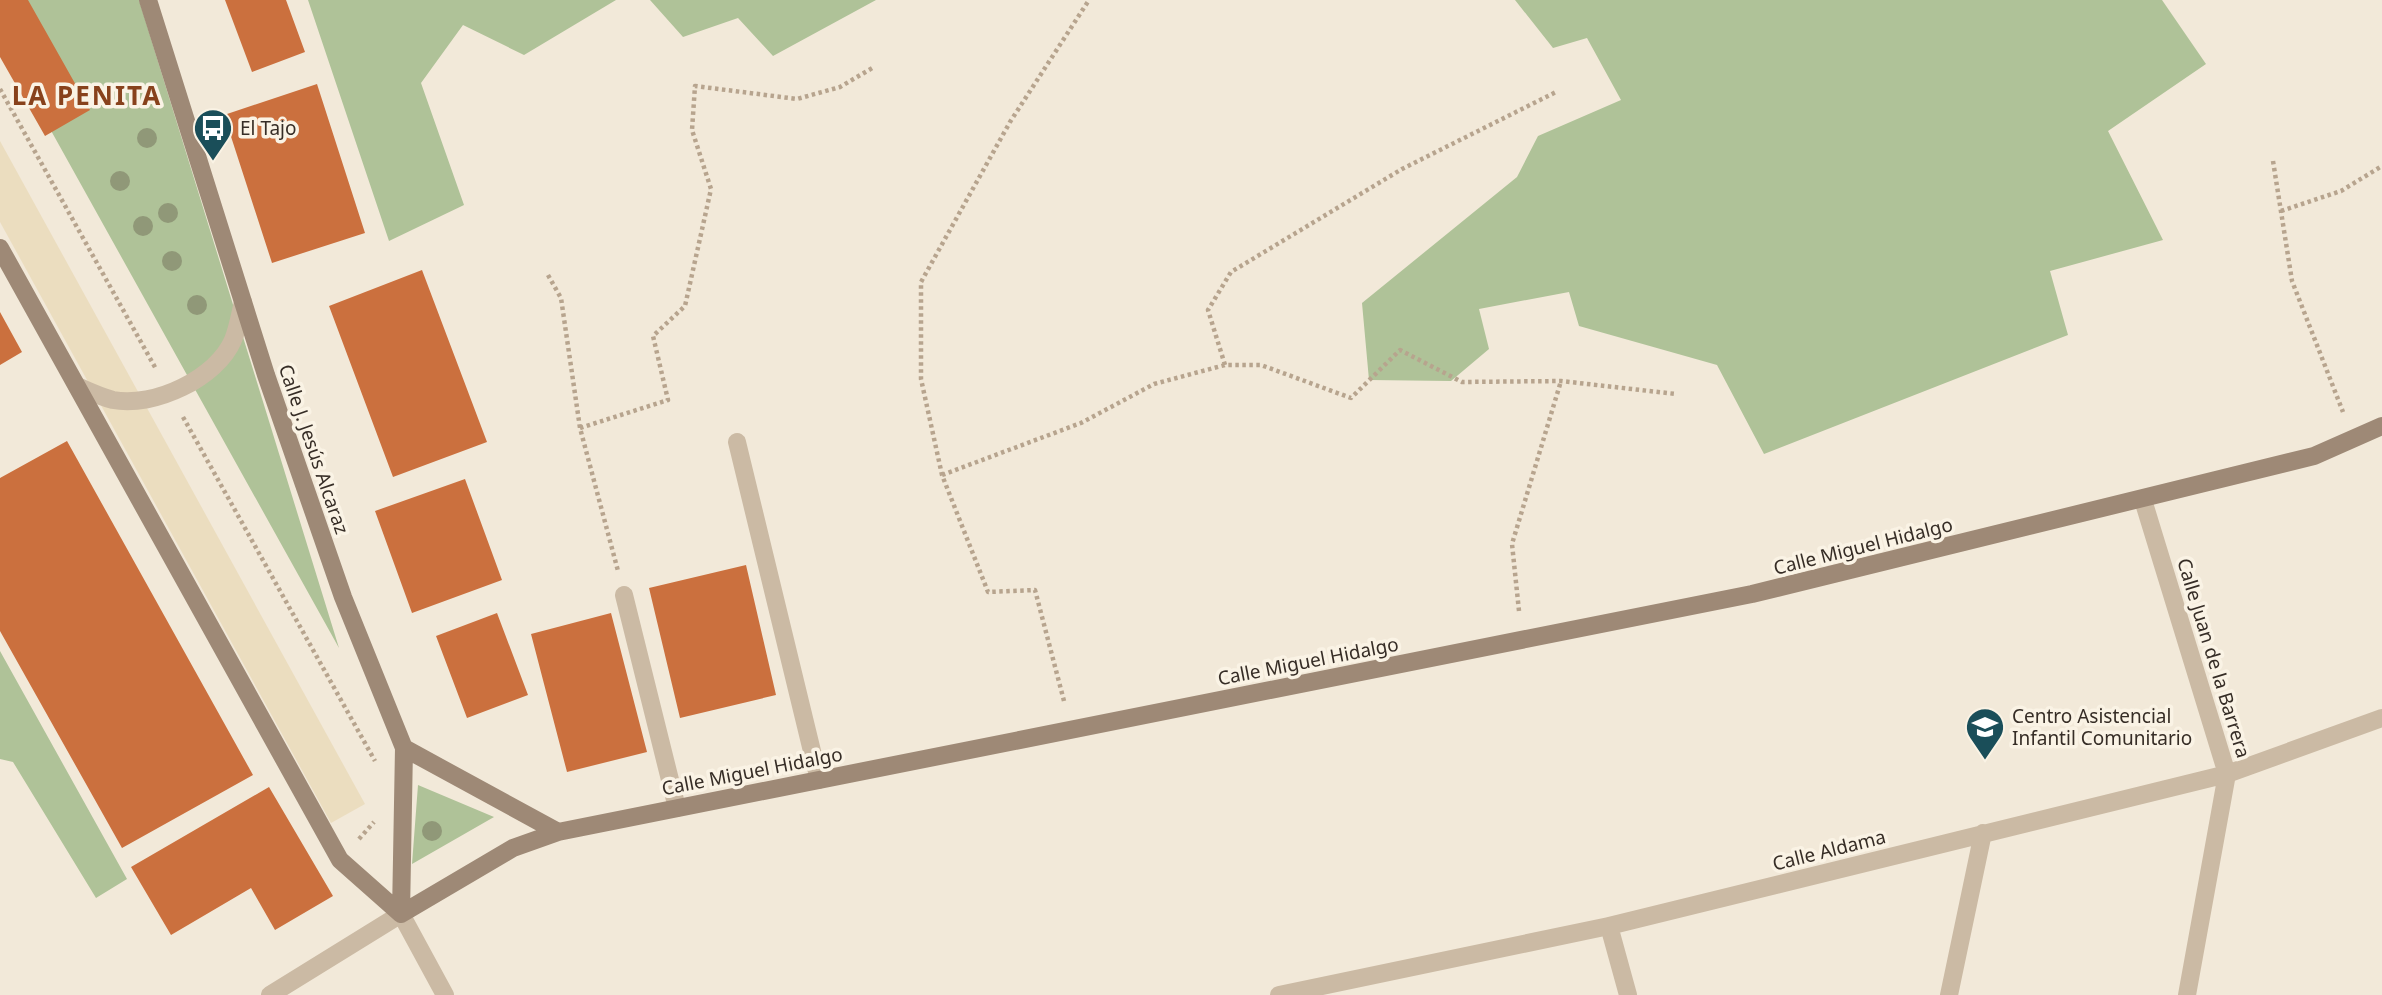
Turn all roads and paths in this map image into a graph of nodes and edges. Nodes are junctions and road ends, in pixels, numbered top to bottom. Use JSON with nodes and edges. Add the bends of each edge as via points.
{"nodes":[{"id":1,"x":148,"y":0,"type":"edge"},
{"id":2,"x":1089,"y":0,"type":"edge"},
{"id":3,"x":874,"y":66,"type":"dead end"},
{"id":4,"x":0,"y":89,"type":"edge"},
{"id":5,"x":1558,"y":91,"type":"dead end"},
{"id":6,"x":2273,"y":161,"type":"dead end"},
{"id":7,"x":2382,"y":166,"type":"edge"},
{"id":8,"x":2281,"y":211,"type":"junction"},
{"id":9,"x":0,"y":248,"type":"edge"},
{"id":10,"x":548,"y":275,"type":"dead end"},
{"id":11,"x":243,"y":302,"type":"junction"},
{"id":12,"x":1225,"y":365,"type":"junction"},
{"id":13,"x":1561,"y":381,"type":"junction"},
{"id":14,"x":77,"y":386,"type":"junction"},
{"id":15,"x":169,"y":392,"type":"junction"},
{"id":16,"x":1676,"y":394,"type":"dead end"},
{"id":17,"x":2382,"y":426,"type":"edge"},
{"id":18,"x":580,"y":428,"type":"junction"},
{"id":19,"x":2354,"y":439,"type":"junction"},
{"id":20,"x":737,"y":442,"type":"dead end"},
{"id":21,"x":942,"y":475,"type":"junction"},
{"id":22,"x":2143,"y":500,"type":"junction"},
{"id":23,"x":624,"y":595,"type":"joint"},
{"id":24,"x":1522,"y":640,"type":"junction"},
{"id":25,"x":2382,"y":718,"type":"edge"},
{"id":26,"x":1071,"y":729,"type":"junction"},
{"id":27,"x":404,"y":748,"type":"junction"},
{"id":28,"x":380,"y":771,"type":"dead end"},
{"id":29,"x":2227,"y":774,"type":"junction"},
{"id":30,"x":819,"y":779,"type":"junction"},
{"id":31,"x":677,"y":808,"type":"junction"},
{"id":32,"x":380,"y":816,"type":"dead end"},
{"id":33,"x":558,"y":831,"type":"junction"},
{"id":34,"x":1983,"y":833,"type":"junction"},
{"id":35,"x":340,"y":860,"type":"junction"},
{"id":36,"x":401,"y":914,"type":"junction"},
{"id":37,"x":1609,"y":926,"type":"junction"},
{"id":38,"x":270,"y":995,"type":"edge"},
{"id":39,"x":446,"y":995,"type":"edge"},
{"id":40,"x":1279,"y":995,"type":"edge"},
{"id":41,"x":1628,"y":995,"type":"edge"},
{"id":42,"x":1949,"y":995,"type":"edge"},
{"id":43,"x":2187,"y":995,"type":"edge"}],
"edges":[{"from":1,"to":11,"type":"main road","name":"Calle J. Jesús Alcaraz"},
{"from":2,"to":21,"type":"path","via":[[1010,122],[922,282],[921,379]]},
{"from":3,"to":18,"type":"path","via":[[840,87],[797,99],[695,86],[692,130],[711,189],[685,306],[653,336],[668,400]]},
{"from":4,"to":15,"type":"path"},
{"from":5,"to":12,"type":"path","via":[[1402,169],[1231,272],[1209,310]]},
{"from":6,"to":8,"type":"path"},
{"from":7,"to":8,"type":"path","via":[[2341,191]]},
{"from":8,"to":19,"type":"path","via":[[2292,281]]},
{"from":9,"to":14,"type":"main road"},
{"from":10,"to":18,"type":"path","via":[[561,298]]},
{"from":11,"to":15,"type":"street","via":[[233,340],[220,359],[204,377]]},
{"from":11,"to":27,"type":"main road","name":"Calle J. Jesús Alcaraz","via":[[343,597]]},
{"from":12,"to":13,"type":"path","via":[[1261,365],[1351,398],[1400,350],[1462,382]]},
{"from":12,"to":21,"type":"path","via":[[1154,384],[1081,423]]},
{"from":13,"to":16,"type":"path"},
{"from":13,"to":24,"type":"path","via":[[1512,544]]},
{"from":14,"to":15,"type":"street","via":[[114,400]]},
{"from":14,"to":35,"type":"main road"},
{"from":15,"to":28,"type":"path"},
{"from":17,"to":19,"type":"main road","name":"Calle Miguel Hidalgo"},
{"from":18,"to":23,"type":"path"},
{"from":19,"to":22,"type":"main road","name":"Calle Miguel Hidalgo","via":[[2314,456]]},
{"from":20,"to":30,"type":"street"},
{"from":21,"to":26,"type":"path","via":[[988,592],[1035,590]]},
{"from":22,"to":24,"type":"main road","name":"Calle Miguel Hidalgo","via":[[1752,594]]},
{"from":22,"to":29,"type":"street","name":"Calle Juan de la Barrera"},
{"from":23,"to":31,"type":"street"},
{"from":24,"to":26,"type":"main road","name":"Calle Miguel Hidalgo"},
{"from":25,"to":29,"type":"street","name":"Calle Aldama"},
{"from":26,"to":30,"type":"main road","name":"Calle Miguel Hidalgo"},
{"from":27,"to":33,"type":"main road"},
{"from":27,"to":36,"type":"main road","name":"Calle J. Jesús Alcaraz"},
{"from":29,"to":34,"type":"street","name":"Calle Aldama"},
{"from":29,"to":43,"type":"street","name":"Calle Juan de la Barrera"},
{"from":30,"to":31,"type":"main road","name":"Calle Miguel Hidalgo"},
{"from":31,"to":33,"type":"main road","name":"Calle Miguel Hidalgo"},
{"from":32,"to":35,"type":"path"},
{"from":33,"to":36,"type":"main road","name":"Calle Miguel Hidalgo","via":[[513,848]]},
{"from":34,"to":37,"type":"street","name":"Calle Aldama"},
{"from":34,"to":42,"type":"street"},
{"from":35,"to":36,"type":"main road"},
{"from":36,"to":38,"type":"street","name":"Calle Miguel Hidalgo"},
{"from":36,"to":39,"type":"street"},
{"from":37,"to":40,"type":"street","name":"Calle Aldama"},
{"from":37,"to":41,"type":"street"}]}
